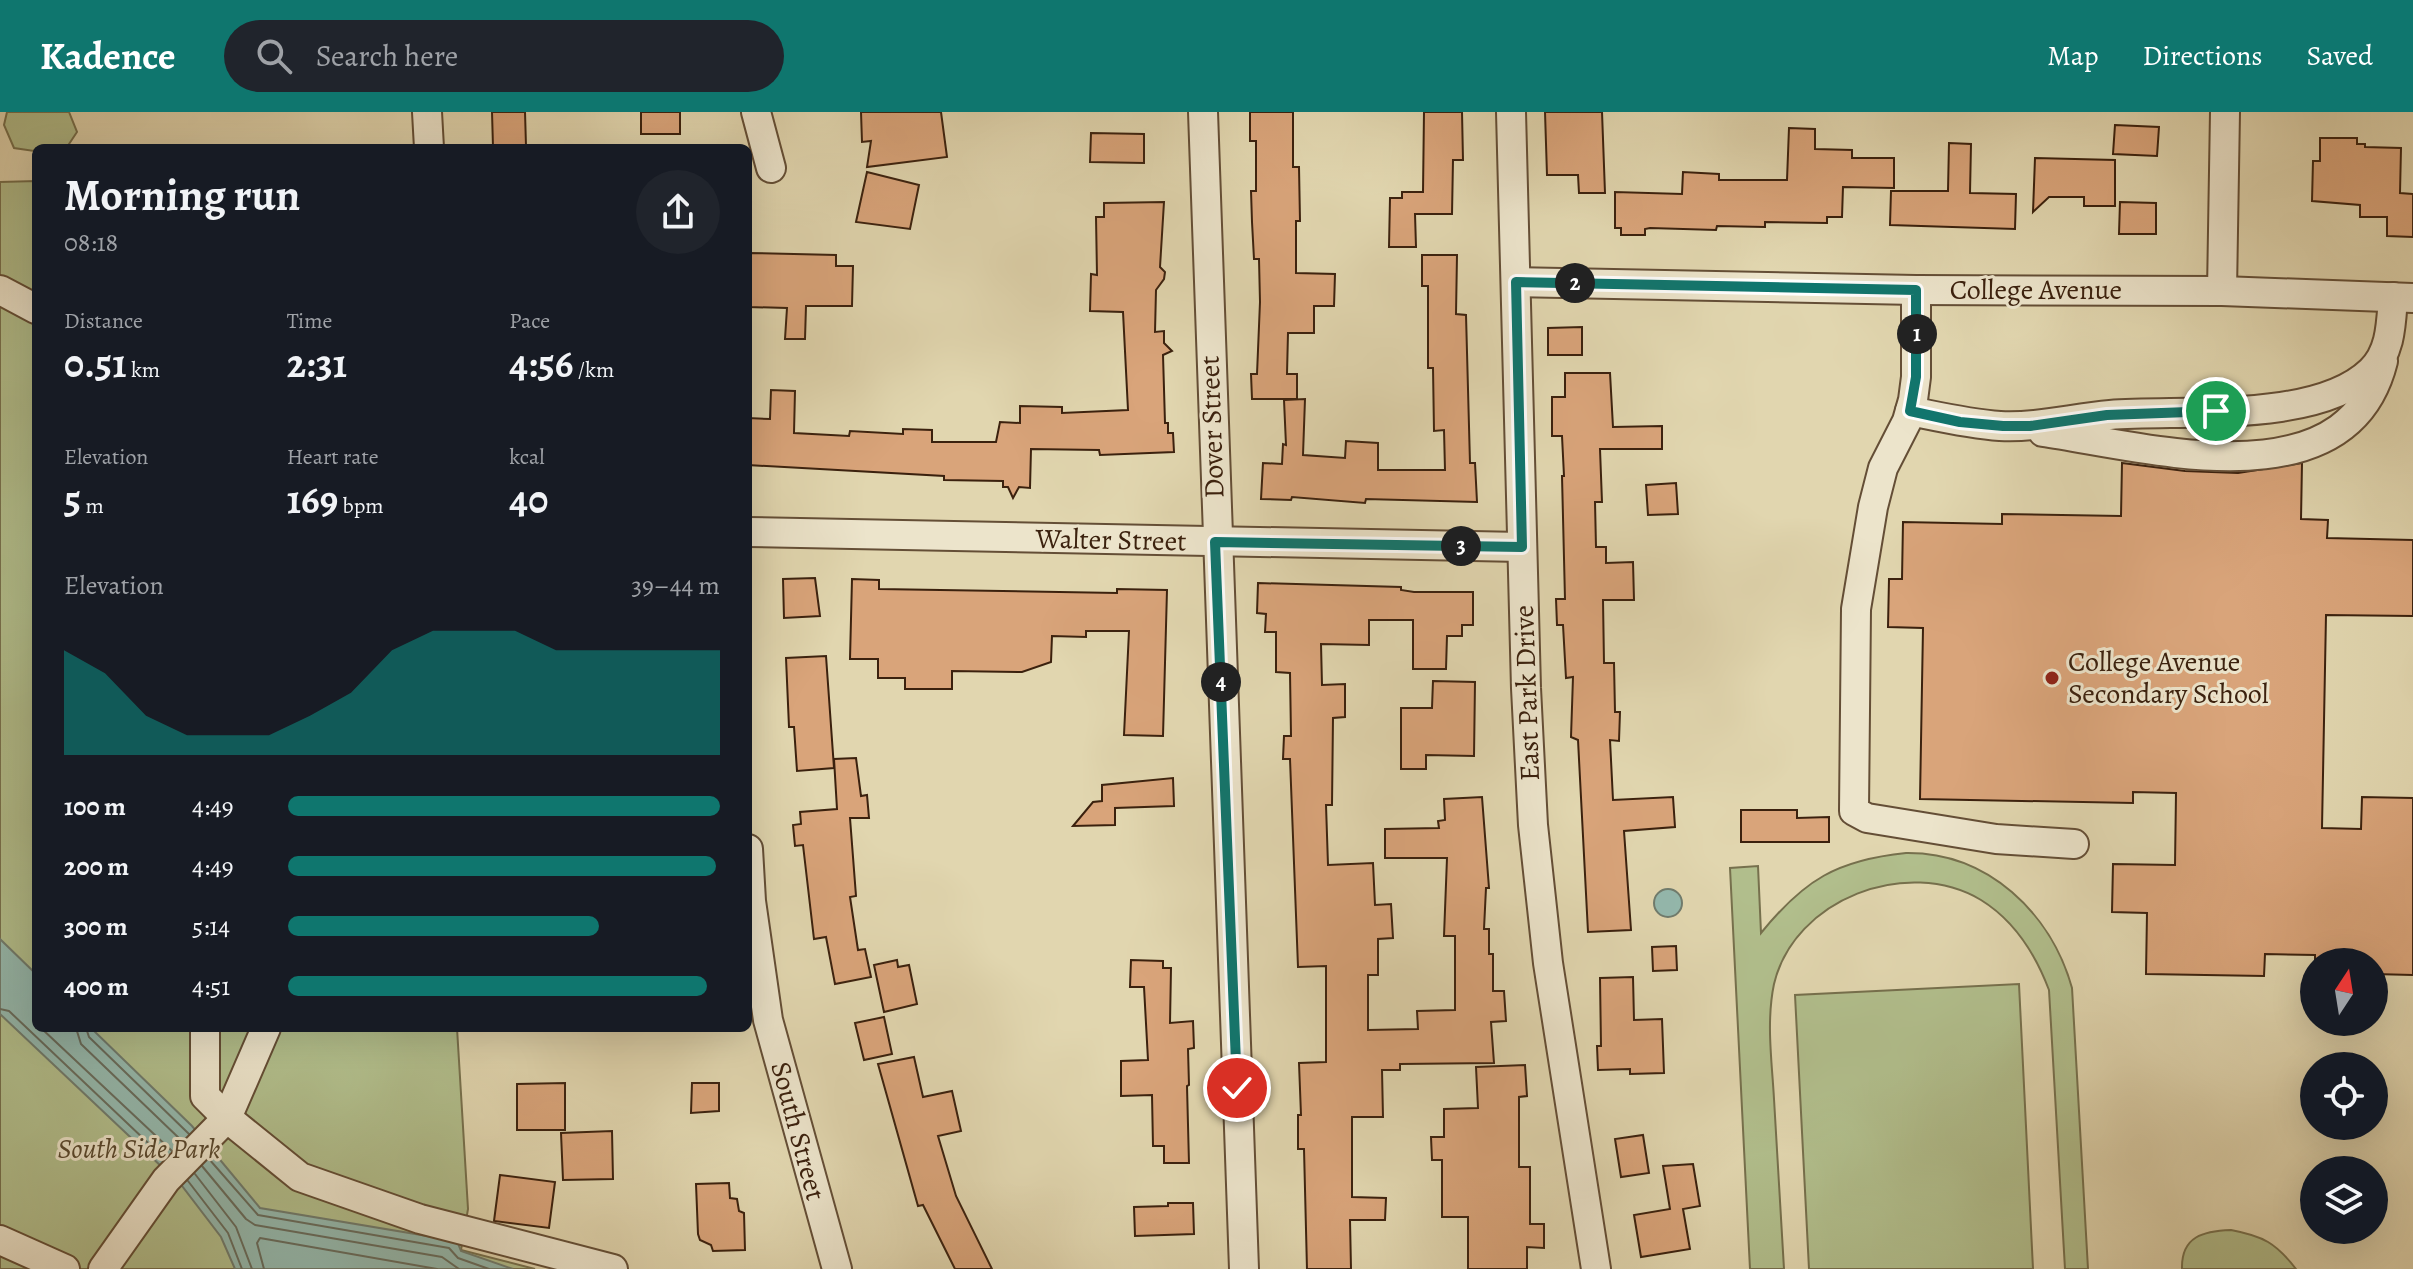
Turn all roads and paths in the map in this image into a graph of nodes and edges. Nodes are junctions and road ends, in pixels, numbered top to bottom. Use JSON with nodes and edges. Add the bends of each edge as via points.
{"nodes":[{"id":1,"x":427,"y":112,"type":"edge"},
{"id":2,"x":756,"y":112,"type":"edge"},
{"id":3,"x":1203,"y":112,"type":"edge"},
{"id":4,"x":1511,"y":112,"type":"edge"},
{"id":5,"x":2225,"y":112,"type":"edge"},
{"id":6,"x":429,"y":144,"type":"edge"},
{"id":7,"x":771,"y":168,"type":"dead end"},
{"id":8,"x":1516,"y":282,"type":"junction"},
{"id":9,"x":0,"y":290,"type":"edge"},
{"id":10,"x":1916,"y":290,"type":"junction"},
{"id":11,"x":2222,"y":291,"type":"junction"},
{"id":12,"x":2403,"y":298,"type":"edge"},
{"id":13,"x":32,"y":307,"type":"edge"},
{"id":14,"x":2386,"y":351,"type":"junction"},
{"id":15,"x":1910,"y":411,"type":"junction"},
{"id":16,"x":2003,"y":426,"type":"junction"},
{"id":17,"x":752,"y":532,"type":"edge"},
{"id":18,"x":1215,"y":542,"type":"junction"},
{"id":19,"x":1522,"y":547,"type":"junction"},
{"id":20,"x":2074,"y":844,"type":"dead end"},
{"id":21,"x":752,"y":908,"type":"edge"},
{"id":22,"x":205,"y":1032,"type":"edge"},
{"id":23,"x":264,"y":1032,"type":"edge"},
{"id":24,"x":218,"y":1128,"type":"junction"},
{"id":25,"x":0,"y":1240,"type":"edge"},
{"id":26,"x":835,"y":1268,"type":"edge"},
{"id":27,"x":65,"y":1269,"type":"edge"},
{"id":28,"x":103,"y":1269,"type":"edge"},
{"id":29,"x":613,"y":1269,"type":"edge"},
{"id":30,"x":1244,"y":1269,"type":"edge"},
{"id":31,"x":1596,"y":1269,"type":"edge"}],
"edges":[{"from":1,"to":6,"type":"street"},
{"from":2,"to":7,"type":"street"},
{"from":3,"to":18,"type":"street","name":"Dover Street"},
{"from":4,"to":8,"type":"street","name":"East Park Drive"},
{"from":5,"to":11,"type":"street"},
{"from":8,"to":10,"type":"street","name":"College Avenue"},
{"from":8,"to":19,"type":"street","name":"East Park Drive"},
{"from":9,"to":13,"type":"street"},
{"from":10,"to":11,"type":"street","name":"College Avenue"},
{"from":10,"to":15,"type":"street","via":[[1916,377]]},
{"from":11,"to":12,"type":"street","name":"College Avenue"},
{"from":12,"to":14,"type":"street"},
{"from":14,"to":16,"type":"street","via":[[2372,370],[2347,387],[2269,409],[2139,413]]},
{"from":14,"to":16,"type":"street","via":[[2376,387],[2359,412],[2336,433],[2297,449],[2200,455]]},
{"from":15,"to":16,"type":"street"},
{"from":15,"to":20,"type":"street","via":[[1883,468],[1860,579],[1854,626],[1854,811],[1867,818],[1996,839]]},
{"from":17,"to":18,"type":"street","name":"Walter Street"},
{"from":18,"to":19,"type":"street","name":"Walter Street"},
{"from":18,"to":30,"type":"street","name":"Dover Street"},
{"from":19,"to":31,"type":"street","name":"East Park Drive","via":[[1536,856]]},
{"from":21,"to":26,"type":"street","name":"South Street","via":[[768,1020]]},
{"from":22,"to":24,"type":"street","via":[[205,1096]]},
{"from":23,"to":24,"type":"street"},
{"from":24,"to":28,"type":"street","via":[[166,1180]]},
{"from":24,"to":29,"type":"street","via":[[300,1177],[420,1219]]},
{"from":25,"to":27,"type":"street"}]}
